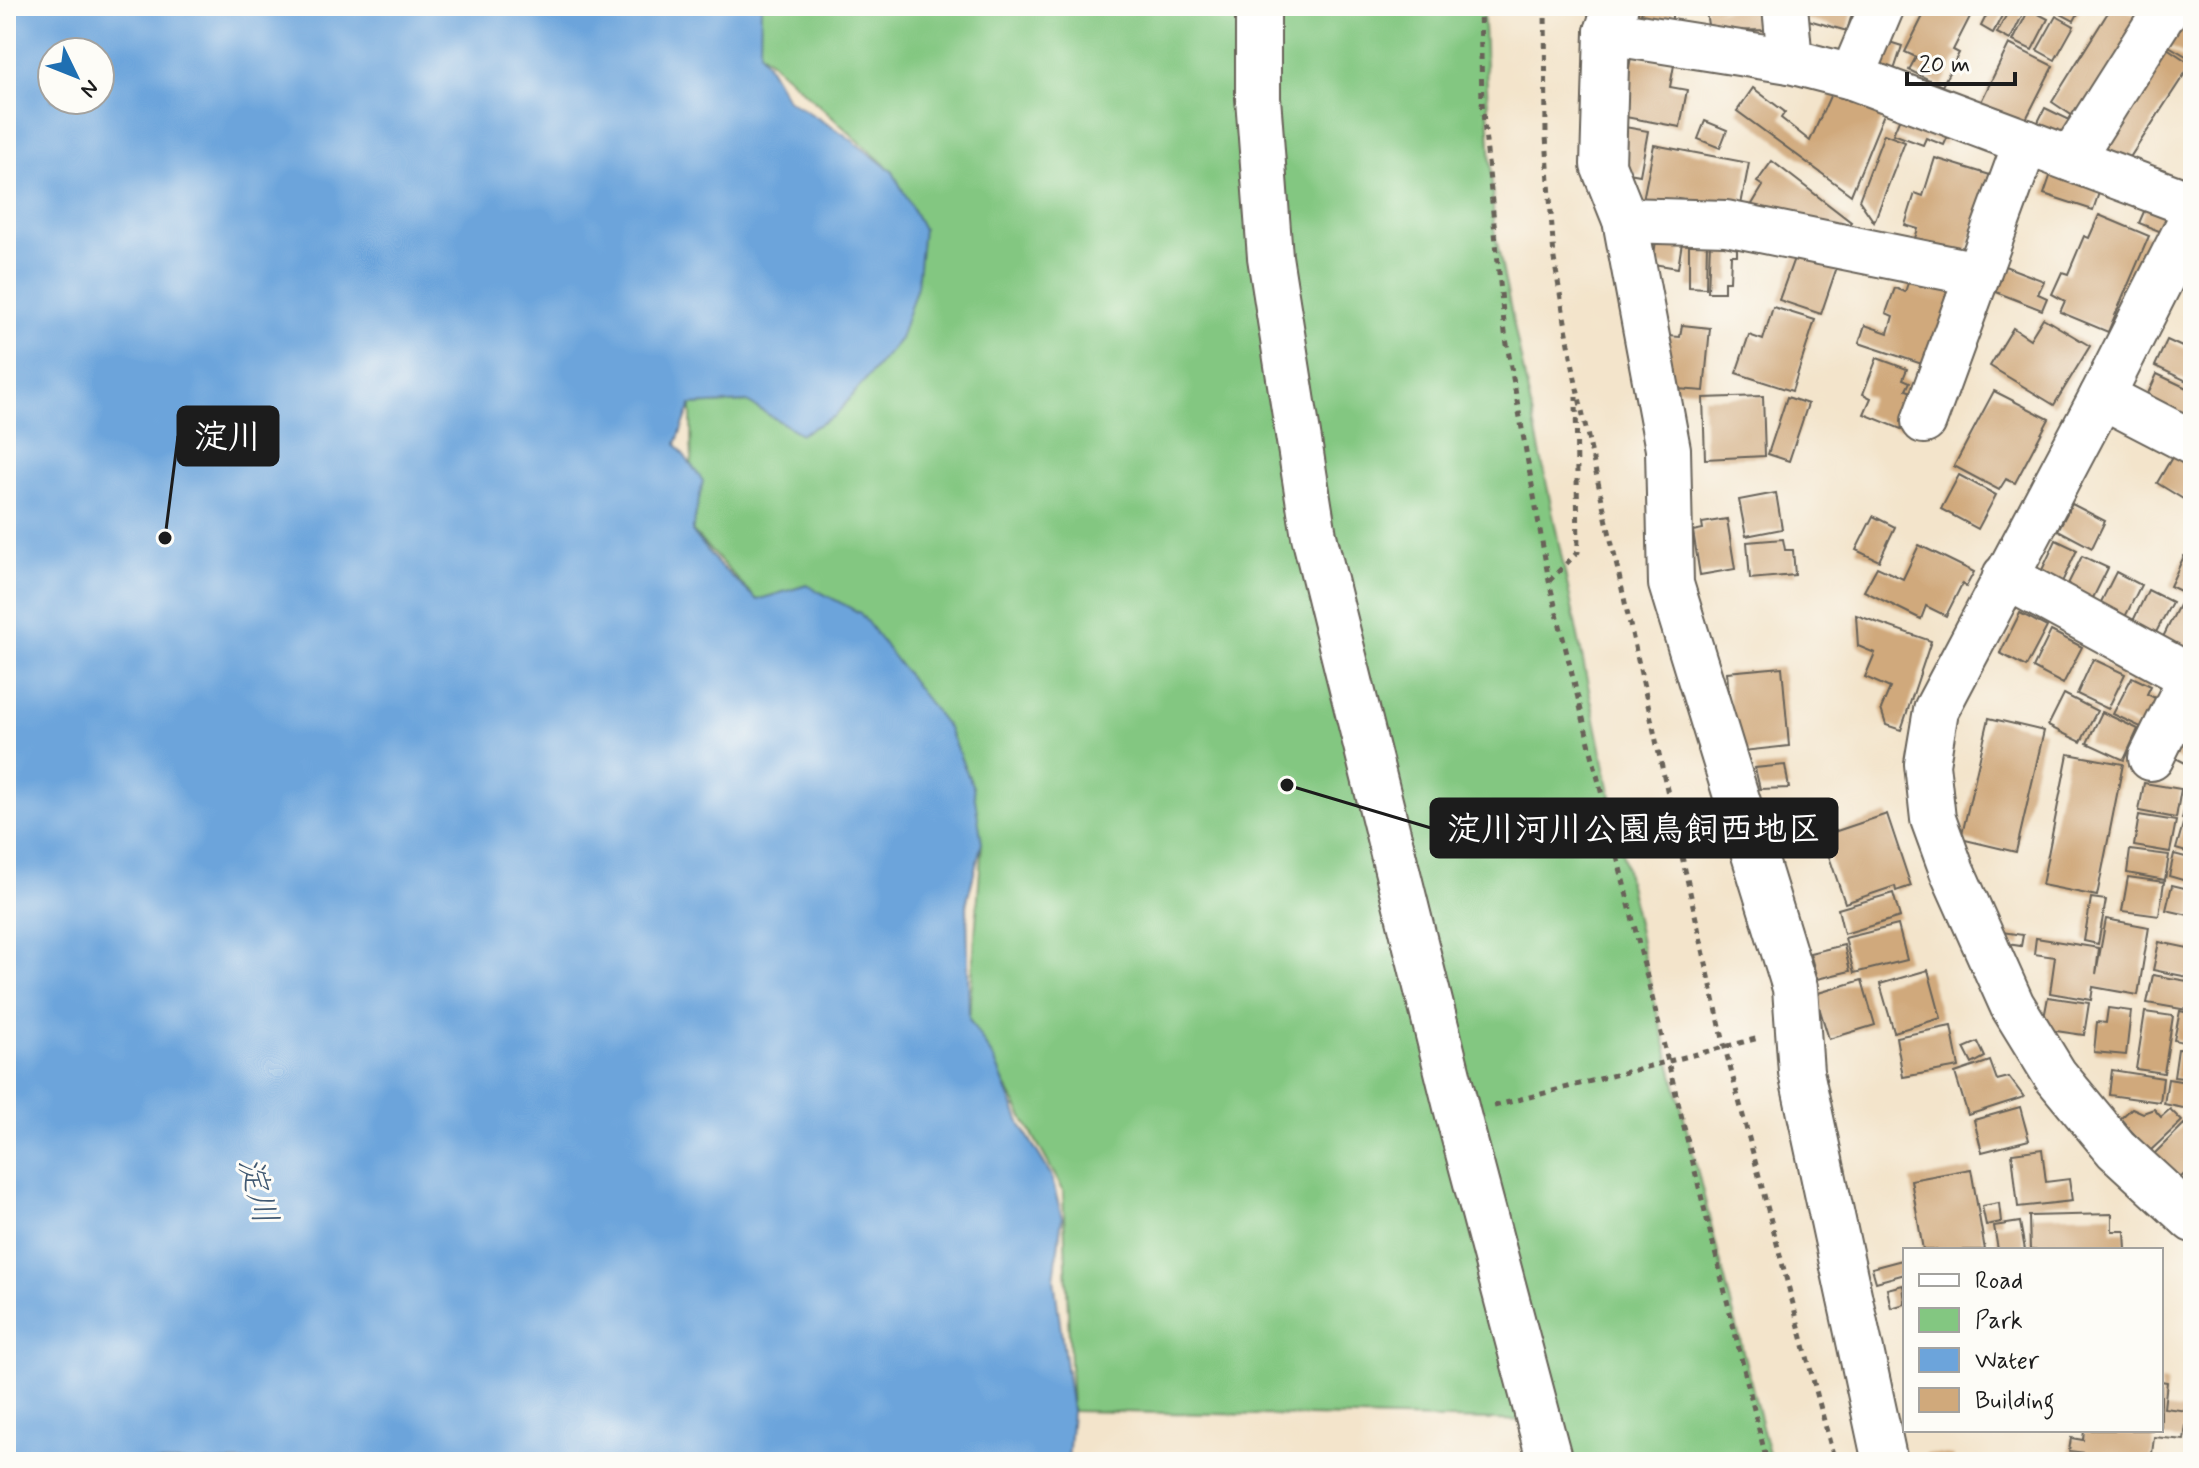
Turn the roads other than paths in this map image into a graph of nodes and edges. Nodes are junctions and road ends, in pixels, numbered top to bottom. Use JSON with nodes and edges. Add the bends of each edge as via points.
{"nodes":[{"id":1,"x":1258,"y":6,"type":"edge"},
{"id":2,"x":1785,"y":6,"type":"edge"},
{"id":3,"x":1882,"y":6,"type":"edge"},
{"id":4,"x":2168,"y":6,"type":"edge"},
{"id":5,"x":1611,"y":19,"type":"edge"},
{"id":6,"x":1790,"y":61,"type":"junction"},
{"id":7,"x":1852,"y":77,"type":"junction"},
{"id":8,"x":2026,"y":142,"type":"junction"},
{"id":9,"x":2071,"y":159,"type":"junction"},
{"id":10,"x":2193,"y":205,"type":"edge"},
{"id":11,"x":2193,"y":216,"type":"edge"},
{"id":12,"x":1625,"y":220,"type":"junction"},
{"id":13,"x":1978,"y":274,"type":"junction"},
{"id":14,"x":2102,"y":396,"type":"junction"},
{"id":15,"x":1924,"y":421,"type":"dead end"},
{"id":16,"x":2193,"y":443,"type":"edge"},
{"id":17,"x":2005,"y":576,"type":"junction"},
{"id":18,"x":2192,"y":675,"type":"edge"},
{"id":19,"x":2151,"y":758,"type":"dead end"},
{"id":20,"x":2193,"y":1220,"type":"edge"},
{"id":21,"x":1550,"y":1462,"type":"edge"},
{"id":22,"x":1885,"y":1462,"type":"edge"}],
"edges":[{"from":1,"to":21,"type":"street","via":[[1258,98],[1270,257],[1314,536]]},
{"from":2,"to":6,"type":"street"},
{"from":3,"to":7,"type":"street"},
{"from":4,"to":9,"type":"street"},
{"from":5,"to":6,"type":"street"},
{"from":5,"to":12,"type":"street","via":[[1603,165]]},
{"from":6,"to":7,"type":"street"},
{"from":7,"to":8,"type":"street"},
{"from":8,"to":9,"type":"street"},
{"from":8,"to":13,"type":"street"},
{"from":9,"to":10,"type":"street"},
{"from":11,"to":14,"type":"street"},
{"from":12,"to":13,"type":"street","via":[[1726,223]]},
{"from":12,"to":22,"type":"street","via":[[1668,449],[1671,584],[1795,988],[1801,1072]]},
{"from":13,"to":15,"type":"street"},
{"from":14,"to":16,"type":"street"},
{"from":14,"to":17,"type":"street"},
{"from":17,"to":18,"type":"street"},
{"from":17,"to":20,"type":"street","via":[[1936,710],[1927,764],[1933,819],[2012,1005],[2055,1075],[2116,1149]]},
{"from":18,"to":19,"type":"street"}]}
